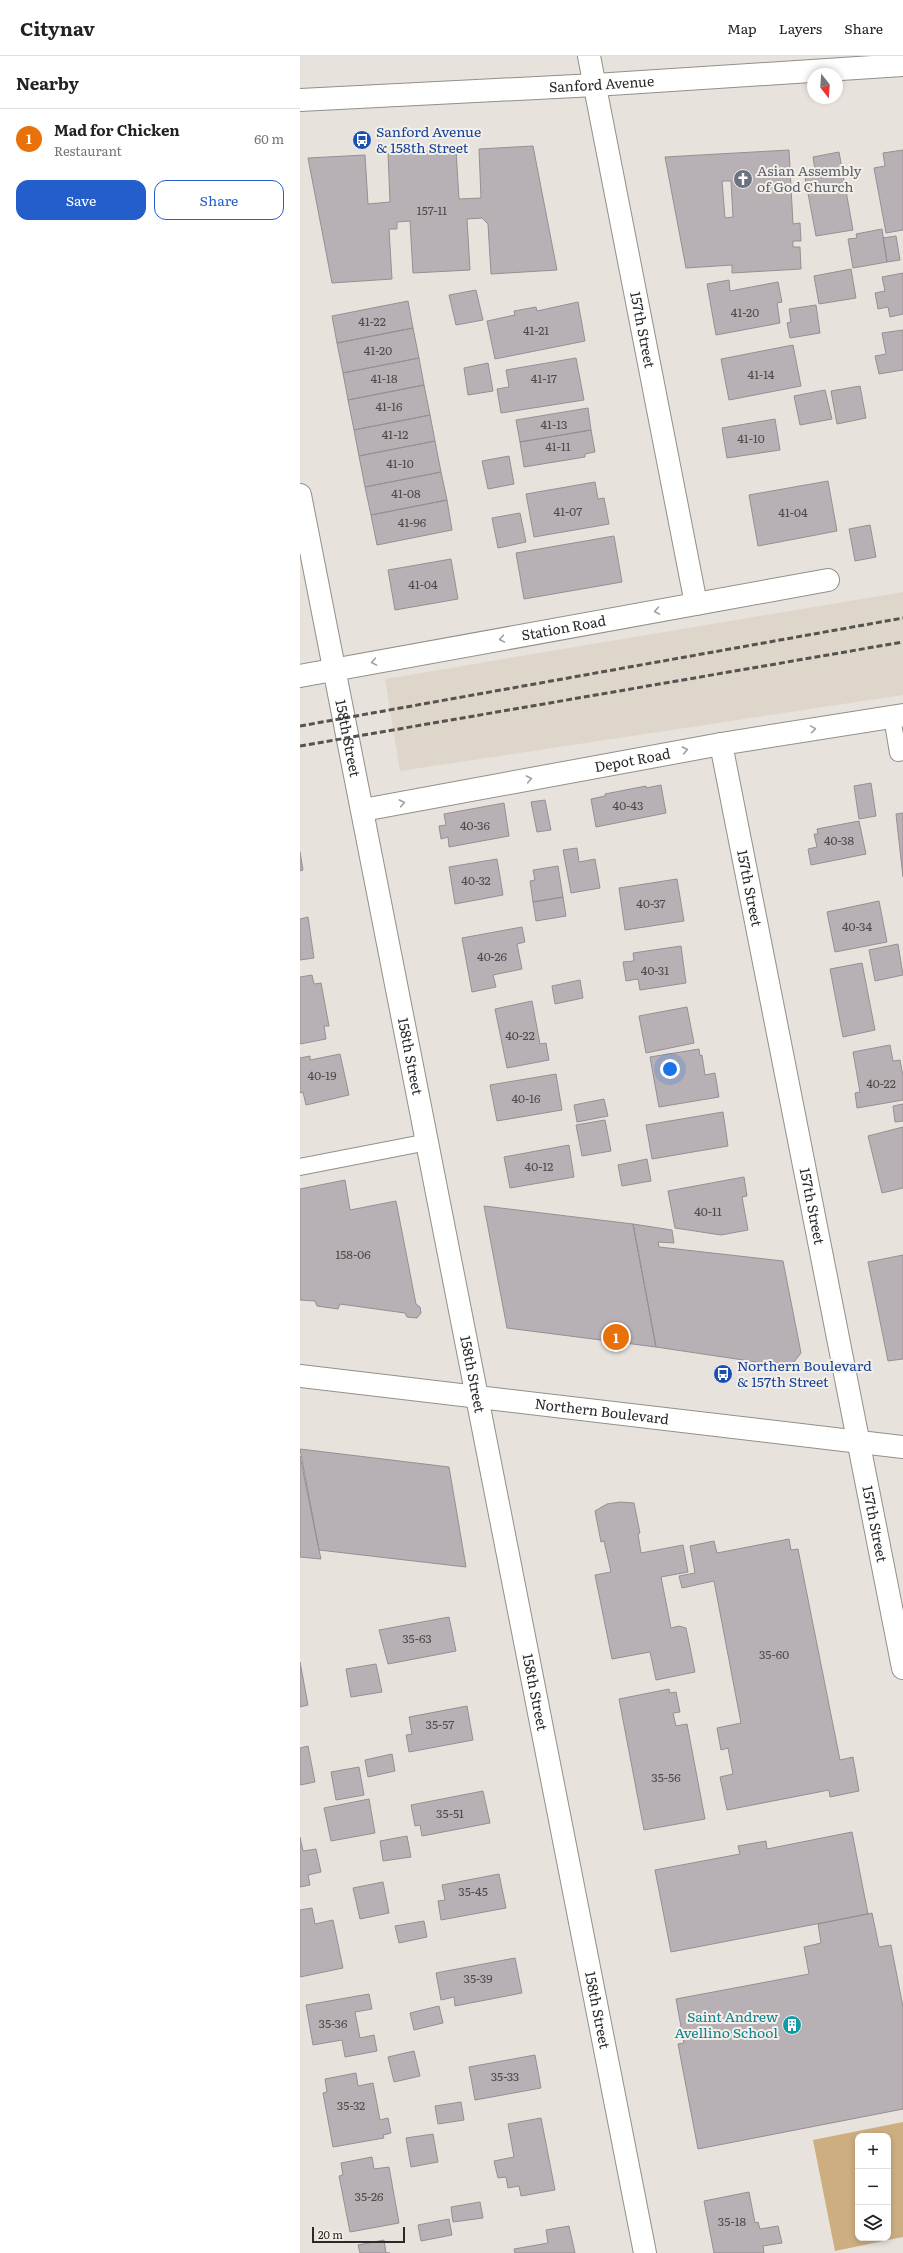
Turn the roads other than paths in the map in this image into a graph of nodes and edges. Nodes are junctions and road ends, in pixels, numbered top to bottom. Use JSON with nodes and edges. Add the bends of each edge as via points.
{"nodes":[{"id":1,"x":589,"y":56,"type":"edge"},
{"id":2,"x":903,"y":65,"type":"edge"},
{"id":3,"x":595,"y":85,"type":"junction"},
{"id":4,"x":300,"y":100,"type":"edge"},
{"id":5,"x":300,"y":495,"type":"edge"},
{"id":6,"x":828,"y":580,"type":"dead end"},
{"id":7,"x":696,"y":604,"type":"junction"},
{"id":8,"x":335,"y":670,"type":"junction"},
{"id":9,"x":300,"y":676,"type":"edge"},
{"id":10,"x":897,"y":716,"type":"edge"},
{"id":11,"x":721,"y":744,"type":"junction"},
{"id":12,"x":903,"y":752,"type":"edge"},
{"id":13,"x":363,"y":810,"type":"junction"},
{"id":14,"x":428,"y":1142,"type":"junction"},
{"id":15,"x":300,"y":1167,"type":"edge"},
{"id":16,"x":300,"y":1376,"type":"edge"},
{"id":17,"x":478,"y":1398,"type":"junction"},
{"id":18,"x":858,"y":1442,"type":"junction"},
{"id":19,"x":903,"y":1447,"type":"edge"},
{"id":20,"x":903,"y":1668,"type":"edge"},
{"id":21,"x":645,"y":2253,"type":"edge"}],
"edges":[{"from":1,"to":3,"type":"street","name":"157th Street"},
{"from":2,"to":3,"type":"street","name":"Sanford Avenue"},
{"from":3,"to":4,"type":"street","name":"Sanford Avenue"},
{"from":3,"to":7,"type":"street","name":"157th Street"},
{"from":5,"to":8,"type":"street","name":"158th Street"},
{"from":6,"to":7,"type":"street","name":"Station Road"},
{"from":7,"to":8,"type":"street","name":"Station Road","one_way":true},
{"from":8,"to":9,"type":"street","name":"Station Road"},
{"from":8,"to":13,"type":"street","name":"158th Street"},
{"from":11,"to":10,"type":"street","name":"Depot Road","one_way":true},
{"from":10,"to":12,"type":"lane","via":[[898,753]]},
{"from":13,"to":11,"type":"street","name":"Depot Road","one_way":true},
{"from":11,"to":18,"type":"street","name":"157th Street"},
{"from":13,"to":14,"type":"street","name":"158th Street"},
{"from":14,"to":15,"type":"lane"},
{"from":14,"to":17,"type":"street","name":"158th Street"},
{"from":16,"to":17,"type":"street","name":"Northern Boulevard"},
{"from":17,"to":18,"type":"street","name":"Northern Boulevard"},
{"from":17,"to":21,"type":"street","name":"158th Street"},
{"from":18,"to":19,"type":"street","name":"Northern Boulevard"},
{"from":18,"to":20,"type":"street","name":"157th Street"}]}
